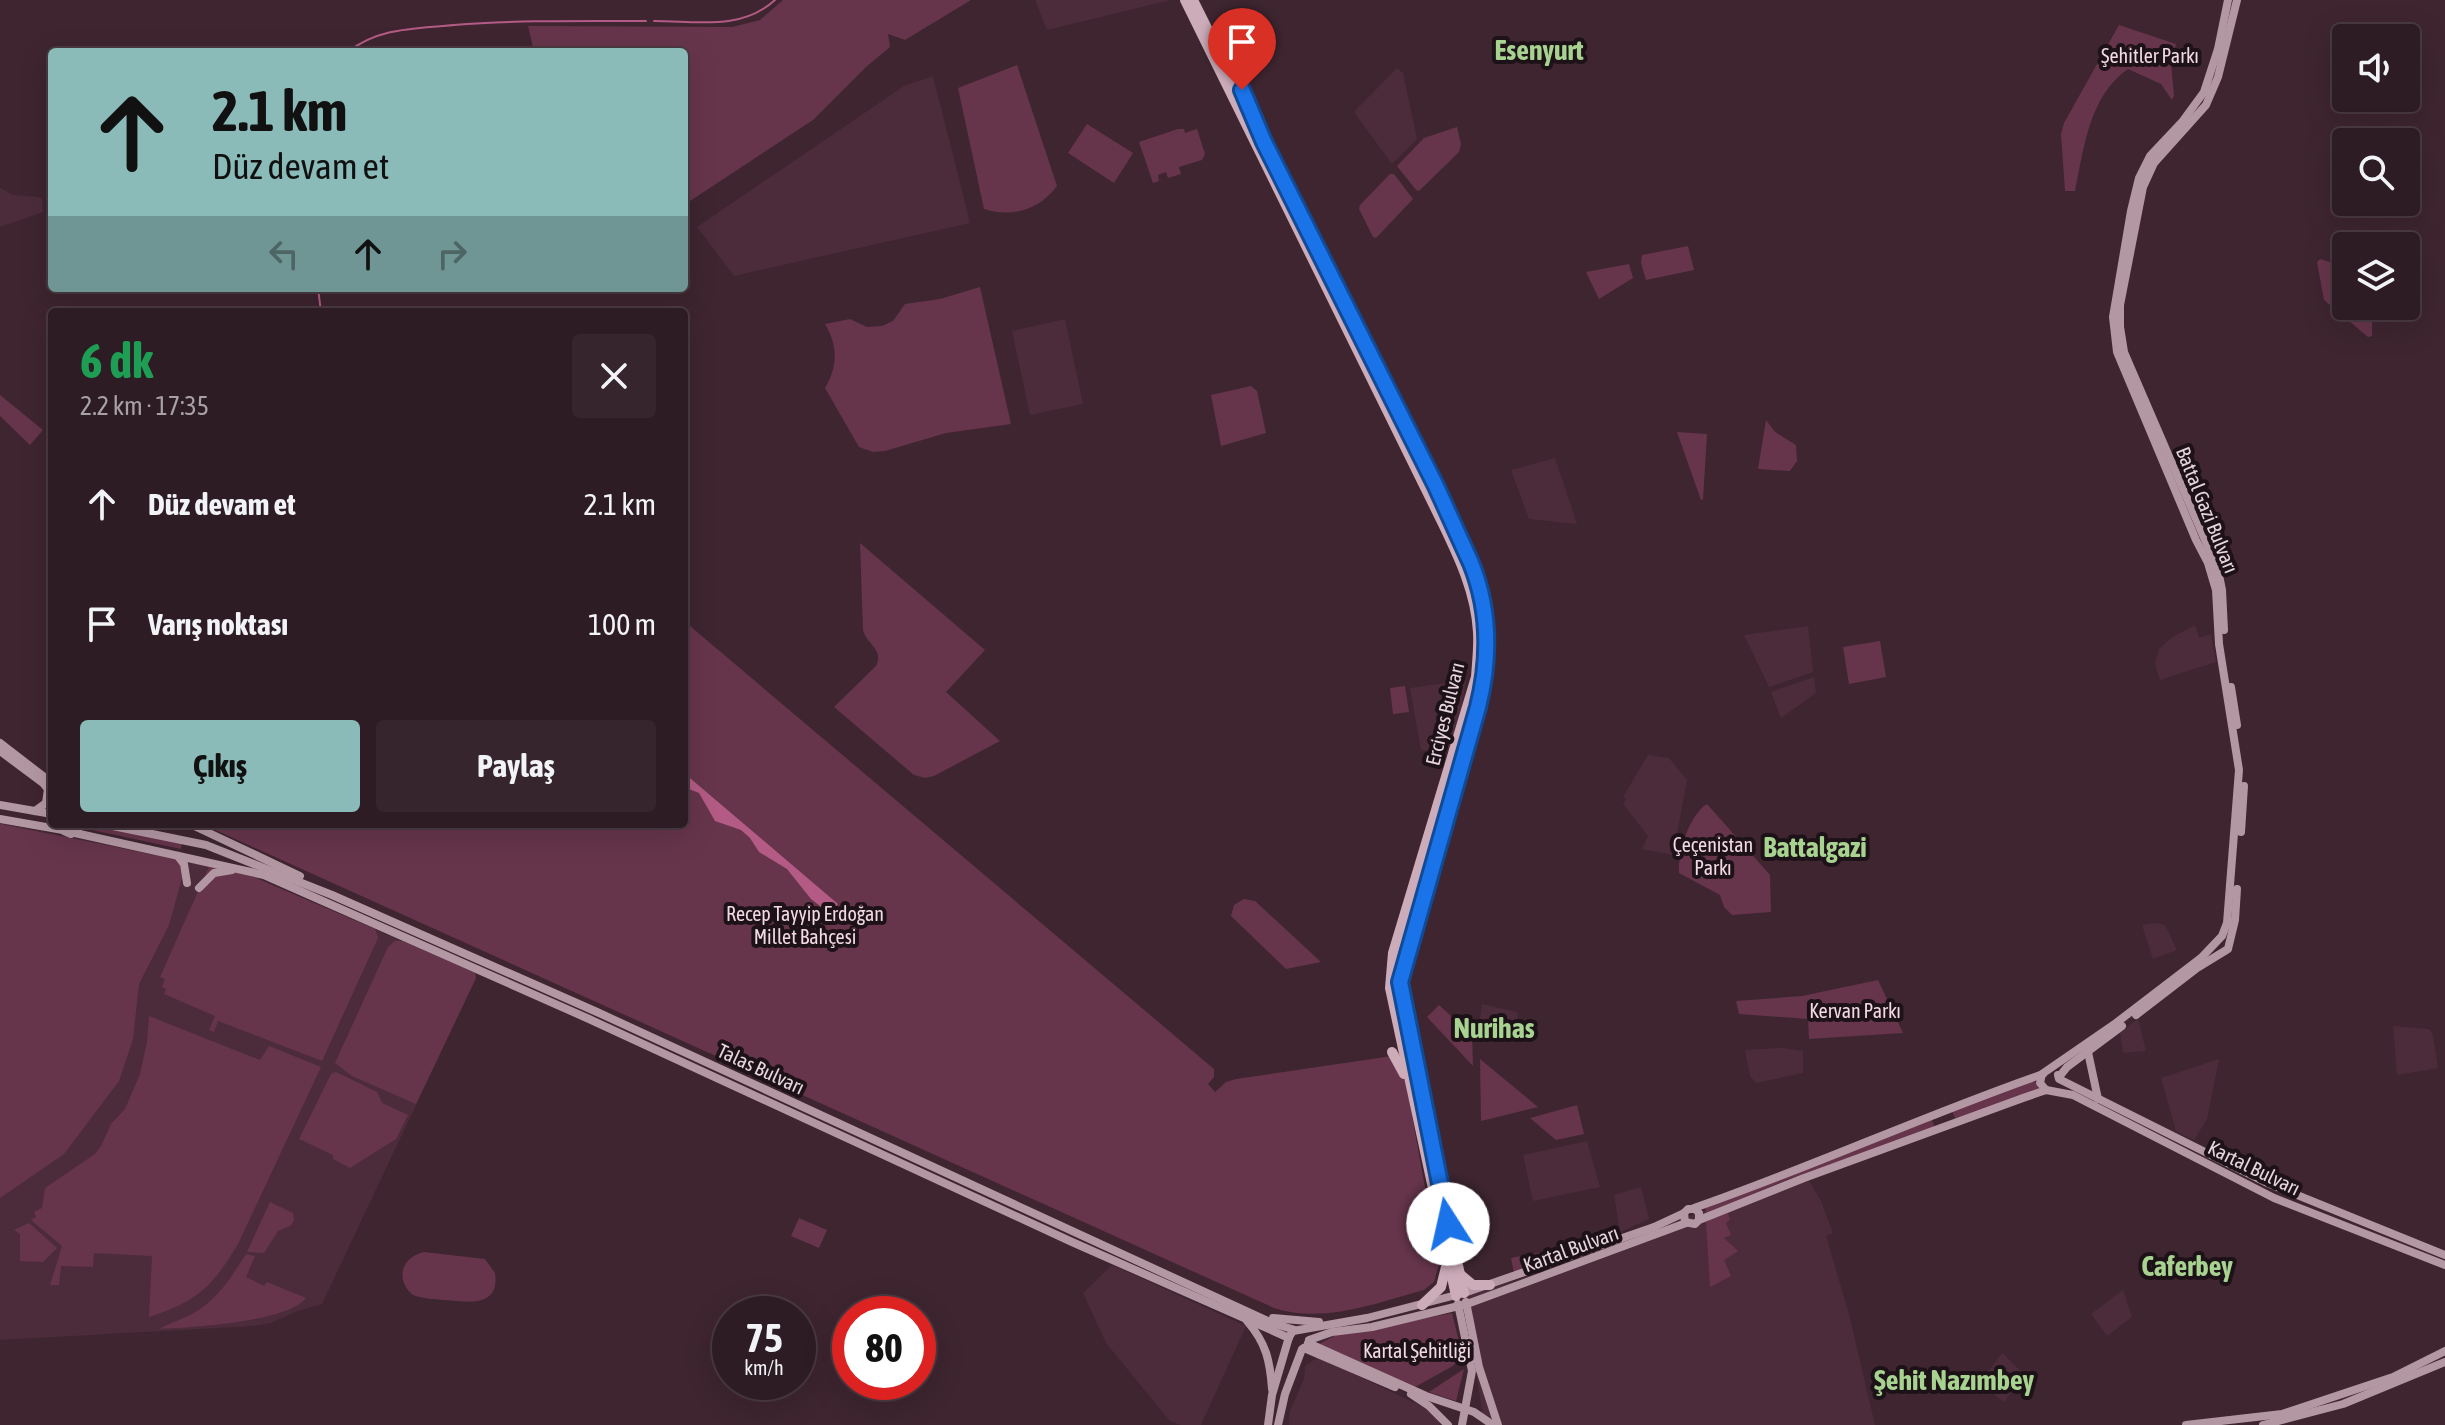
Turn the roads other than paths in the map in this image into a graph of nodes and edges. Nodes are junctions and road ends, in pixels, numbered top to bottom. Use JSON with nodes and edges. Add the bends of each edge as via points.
{"nodes":[{"id":1,"x":2228,"y":0,"type":"edge"},
{"id":2,"x":2237,"y":0,"type":"edge"},
{"id":3,"x":1188,"y":1,"type":"edge"},
{"id":4,"x":0,"y":743,"type":"edge"},
{"id":5,"x":0,"y":751,"type":"edge"},
{"id":6,"x":48,"y":783,"type":"edge"},
{"id":7,"x":48,"y":784,"type":"edge"},
{"id":8,"x":48,"y":796,"type":"edge"},
{"id":9,"x":0,"y":805,"type":"edge"},
{"id":10,"x":35,"y":811,"type":"junction"},
{"id":11,"x":48,"y":813,"type":"edge"},
{"id":12,"x":0,"y":819,"type":"edge"},
{"id":13,"x":48,"y":825,"type":"edge"},
{"id":14,"x":77,"y":828,"type":"edge"},
{"id":15,"x":123,"y":828,"type":"edge"},
{"id":16,"x":199,"y":828,"type":"edge"},
{"id":17,"x":206,"y":845,"type":"junction"},
{"id":18,"x":177,"y":855,"type":"junction"},
{"id":19,"x":203,"y":861,"type":"junction"},
{"id":20,"x":242,"y":870,"type":"junction"},
{"id":21,"x":187,"y":883,"type":"dead end"},
{"id":22,"x":199,"y":888,"type":"dead end"},
{"id":23,"x":2231,"y":922,"type":"junction"},
{"id":24,"x":2220,"y":939,"type":"junction"},
{"id":25,"x":2221,"y":955,"type":"junction"},
{"id":26,"x":1392,"y":1052,"type":"dead end"},
{"id":27,"x":2088,"y":1052,"type":"junction"},
{"id":28,"x":2045,"y":1072,"type":"junction"},
{"id":29,"x":2059,"y":1078,"type":"junction"},
{"id":30,"x":1411,"y":1087,"type":"junction"},
{"id":31,"x":2050,"y":1090,"type":"junction"},
{"id":32,"x":2098,"y":1099,"type":"junction"},
{"id":33,"x":1694,"y":1208,"type":"junction"},
{"id":34,"x":1684,"y":1213,"type":"junction"},
{"id":35,"x":1699,"y":1220,"type":"junction"},
{"id":36,"x":1686,"y":1223,"type":"junction"},
{"id":37,"x":2445,"y":1255,"type":"edge"},
{"id":38,"x":1447,"y":1257,"type":"junction"},
{"id":39,"x":2445,"y":1265,"type":"edge"},
{"id":40,"x":1458,"y":1269,"type":"junction"},
{"id":41,"x":1490,"y":1285,"type":"junction"},
{"id":42,"x":1217,"y":1296,"type":"junction"},
{"id":43,"x":1461,"y":1300,"type":"junction"},
{"id":44,"x":1422,"y":1305,"type":"junction"},
{"id":45,"x":1247,"y":1314,"type":"junction"},
{"id":46,"x":1336,"y":1322,"type":"junction"},
{"id":47,"x":1297,"y":1330,"type":"junction"},
{"id":48,"x":1288,"y":1339,"type":"junction"},
{"id":49,"x":1306,"y":1345,"type":"junction"},
{"id":50,"x":2445,"y":1351,"type":"edge"},
{"id":51,"x":2445,"y":1362,"type":"edge"},
{"id":52,"x":1272,"y":1395,"type":"junction"},
{"id":53,"x":1465,"y":1409,"type":"junction"},
{"id":54,"x":1268,"y":1425,"type":"edge"},
{"id":55,"x":1281,"y":1425,"type":"edge"},
{"id":56,"x":1448,"y":1425,"type":"edge"},
{"id":57,"x":1462,"y":1425,"type":"edge"},
{"id":58,"x":1495,"y":1425,"type":"edge"},
{"id":59,"x":2186,"y":1425,"type":"edge"},
{"id":60,"x":2263,"y":1425,"type":"edge"}],
"edges":[{"from":1,"to":23,"type":"main road","name":"Battal Gazi Bulvarı","via":[[2204,92],[2150,156],[2139,178],[2113,317],[2117,352],[2216,590],[2239,770]]},
{"from":2,"to":23,"type":"main road","name":"Battal Gazi Bulvarı","via":[[2206,105],[2154,163],[2143,187],[2120,305],[2124,352],[2220,580],[2244,771]]},
{"from":3,"to":30,"type":"highway","name":"Erciyes Bulvarı","via":[[1463,566],[1478,632],[1476,677],[1393,953],[1390,988]]},
{"from":3,"to":40,"type":"highway","name":"Erciyes Bulvarı","via":[[1256,120],[1436,486],[1476,576],[1488,632],[1485,682],[1400,982]]},
{"from":4,"to":6,"type":"main road"},
{"from":5,"to":7,"type":"main road"},
{"from":8,"to":10,"type":"main road"},
{"from":9,"to":10,"type":"main road"},
{"from":10,"to":11,"type":"main road"},
{"from":12,"to":13,"type":"main road"},
{"from":14,"to":18,"type":"main road","name":"Talas Bulvarı"},
{"from":15,"to":17,"type":"main road","name":"Talas Bulvarı"},
{"from":16,"to":42,"type":"main road","via":[[1194,1281]]},
{"from":17,"to":19,"type":"main road","via":[[213,854]]},
{"from":17,"to":19,"type":"main road","via":[[196,850]]},
{"from":17,"to":42,"type":"main road","name":"Talas Bulvarı","via":[[341,898]]},
{"from":18,"to":19,"type":"main road","name":"Talas Bulvarı"},
{"from":18,"to":21,"type":"main road"},
{"from":19,"to":20,"type":"main road","name":"Talas Bulvarı"},
{"from":20,"to":22,"type":"main road","via":[[214,873]]},
{"from":20,"to":45,"type":"main road","name":"Talas Bulvarı","via":[[589,1019],[1072,1242]]},
{"from":23,"to":24,"type":"main road","name":"Battal Gazi Bulvarı"},
{"from":23,"to":25,"type":"main road","name":"Battal Gazi Bulvarı","via":[[2231,943]]},
{"from":24,"to":25,"type":"main road"},
{"from":24,"to":28,"type":"main road","name":"Battal Gazi Bulvarı"},
{"from":25,"to":27,"type":"main road"},
{"from":26,"to":30,"type":"highway"},
{"from":27,"to":29,"type":"main road"},
{"from":27,"to":32,"type":"main road"},
{"from":28,"to":29,"type":"main road"},
{"from":28,"to":31,"type":"main road","via":[[2040,1083]]},
{"from":28,"to":33,"type":"main road"},
{"from":29,"to":31,"type":"main road","via":[[2059,1086]]},
{"from":29,"to":32,"type":"main road","name":"Kartal Bulvarı"},
{"from":30,"to":38,"type":"highway","name":"Erciyes Bulvarı"},
{"from":31,"to":35,"type":"main road"},
{"from":31,"to":39,"type":"main road","name":"Kartal Bulvarı","via":[[2073,1095],[2274,1198]]},
{"from":32,"to":37,"type":"main road","name":"Kartal Bulvarı","via":[[2265,1182]]},
{"from":33,"to":34,"type":"main road"},
{"from":33,"to":35,"type":"main road"},
{"from":34,"to":36,"type":"main road"},
{"from":34,"to":41,"type":"main road","name":"Kartal Bulvarı"},
{"from":35,"to":36,"type":"main road"},
{"from":36,"to":43,"type":"main road","name":"Kartal Bulvarı"},
{"from":38,"to":43,"type":"highway","name":"Erciyes Bulvarı"},
{"from":38,"to":44,"type":"highway","via":[[1441,1287]]},
{"from":40,"to":41,"type":"highway","via":[[1468,1283]]},
{"from":40,"to":43,"type":"highway","name":"Erciyes Bulvarı"},
{"from":41,"to":43,"type":"main road","name":"Kartal Bulvarı"},
{"from":42,"to":45,"type":"main road","name":"Talas Bulvarı"},
{"from":43,"to":44,"type":"main road","name":"Kartal Bulvarı"},
{"from":43,"to":49,"type":"main road","name":"Kartal Bulvarı","via":[[1372,1327],[1332,1332]]},
{"from":43,"to":53,"type":"main road","name":"Erciyes Bulvarı","via":[[1472,1371]]},
{"from":43,"to":58,"type":"main road","name":"Erciyes Bulvarı"},
{"from":44,"to":46,"type":"main road","name":"Kartal Bulvarı"},
{"from":45,"to":46,"type":"main road"},
{"from":45,"to":47,"type":"main road","name":"Talas Bulvarı"},
{"from":45,"to":48,"type":"main road","name":"Talas Bulvarı"},
{"from":45,"to":52,"type":"main road","via":[[1268,1354]]},
{"from":46,"to":47,"type":"main road","name":"Kartal Bulvarı"},
{"from":47,"to":48,"type":"main road"},
{"from":47,"to":49,"type":"main road","via":[[1306,1334]]},
{"from":48,"to":49,"type":"main road","name":"Talas Bulvarı","via":[[1292,1348]]},
{"from":48,"to":52,"type":"main road"},
{"from":49,"to":53,"type":"main road"},
{"from":49,"to":55,"type":"main road","via":[[1293,1373]]},
{"from":49,"to":56,"type":"main road","via":[[1414,1396]]},
{"from":50,"to":59,"type":"main road","via":[[2393,1377],[2282,1414]]},
{"from":51,"to":60,"type":"main road","via":[[2343,1404]]},
{"from":52,"to":54,"type":"main road"},
{"from":53,"to":57,"type":"main road","name":"Erciyes Bulvarı"},
{"from":53,"to":58,"type":"main road"}]}
